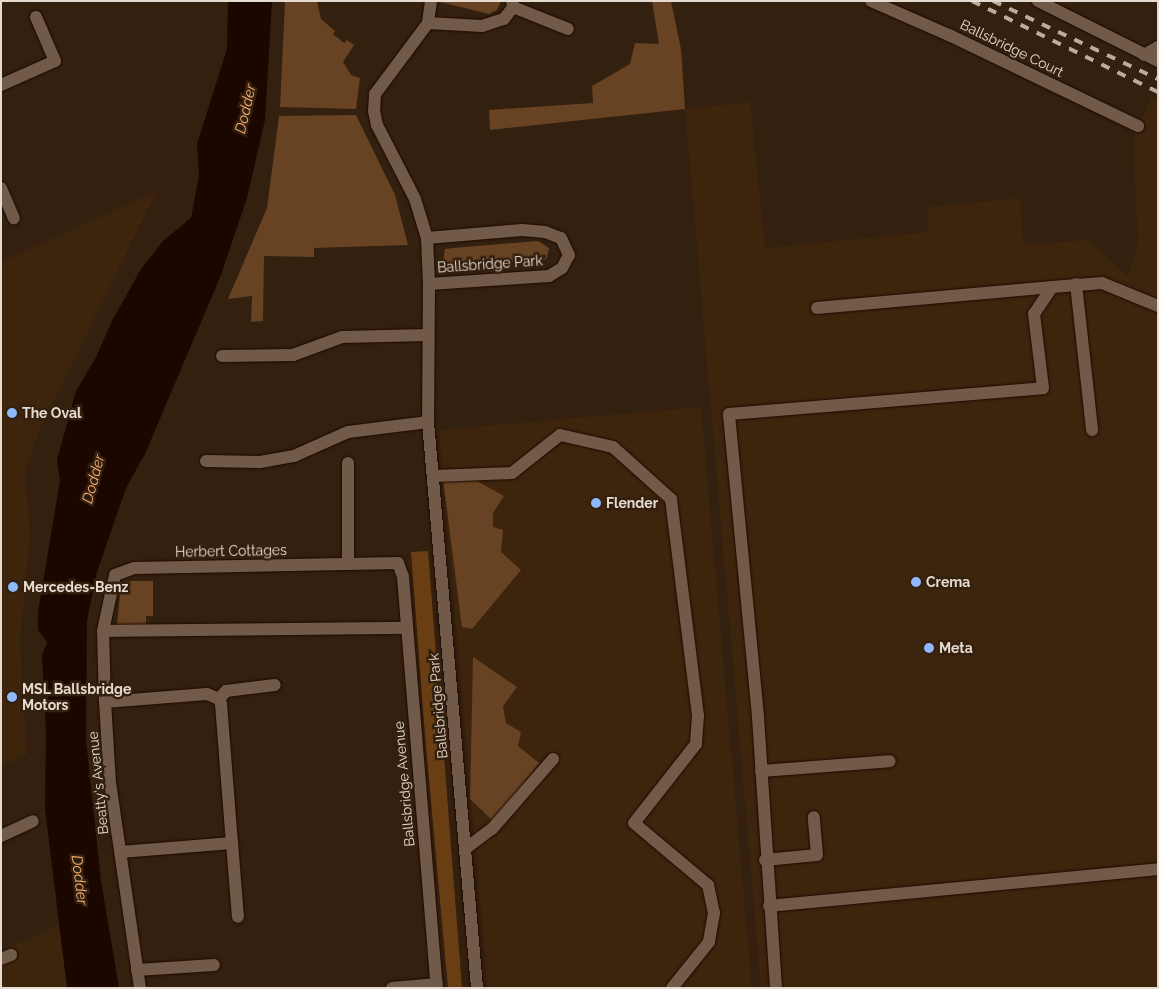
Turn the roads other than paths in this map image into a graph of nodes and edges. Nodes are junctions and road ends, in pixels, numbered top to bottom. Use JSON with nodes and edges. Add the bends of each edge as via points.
{"nodes":[{"id":1,"x":431,"y":1,"type":"edge"},
{"id":2,"x":872,"y":1,"type":"edge"},
{"id":3,"x":1038,"y":1,"type":"edge"},
{"id":4,"x":513,"y":4,"type":"edge"},
{"id":5,"x":36,"y":17,"type":"dead end"},
{"id":6,"x":428,"y":23,"type":"junction"},
{"id":7,"x":568,"y":29,"type":"dead end"},
{"id":8,"x":1158,"y":47,"type":"edge"},
{"id":9,"x":1144,"y":55,"type":"junction"},
{"id":10,"x":1158,"y":61,"type":"edge"},
{"id":11,"x":1,"y":85,"type":"edge"},
{"id":12,"x":1138,"y":126,"type":"dead end"},
{"id":13,"x":1,"y":188,"type":"edge"},
{"id":14,"x":14,"y":218,"type":"dead end"},
{"id":15,"x":427,"y":238,"type":"junction"},
{"id":16,"x":429,"y":284,"type":"junction"},
{"id":17,"x":1076,"y":284,"type":"junction"},
{"id":18,"x":1052,"y":287,"type":"junction"},
{"id":19,"x":1158,"y":306,"type":"edge"},
{"id":20,"x":817,"y":308,"type":"dead end"},
{"id":21,"x":428,"y":335,"type":"junction"},
{"id":22,"x":222,"y":356,"type":"dead end"},
{"id":23,"x":428,"y":422,"type":"junction"},
{"id":24,"x":1092,"y":430,"type":"dead end"},
{"id":25,"x":206,"y":461,"type":"dead end"},
{"id":26,"x":348,"y":463,"type":"dead end"},
{"id":27,"x":433,"y":476,"type":"junction"},
{"id":28,"x":348,"y":564,"type":"junction"},
{"id":29,"x":115,"y":575,"type":"joint"},
{"id":30,"x":402,"y":577,"type":"joint"},
{"id":31,"x":406,"y":628,"type":"junction"},
{"id":32,"x":103,"y":630,"type":"junction"},
{"id":33,"x":275,"y":685,"type":"dead end"},
{"id":34,"x":219,"y":699,"type":"junction"},
{"id":35,"x":105,"y":702,"type":"junction"},
{"id":36,"x":553,"y":759,"type":"dead end"},
{"id":37,"x":890,"y":761,"type":"dead end"},
{"id":38,"x":761,"y":771,"type":"junction"},
{"id":39,"x":814,"y":818,"type":"dead end"},
{"id":40,"x":32,"y":821,"type":"dead end"},
{"id":41,"x":1,"y":836,"type":"edge"},
{"id":42,"x":232,"y":843,"type":"junction"},
{"id":43,"x":465,"y":849,"type":"junction"},
{"id":44,"x":120,"y":852,"type":"junction"},
{"id":45,"x":765,"y":860,"type":"junction"},
{"id":46,"x":1158,"y":869,"type":"edge"},
{"id":47,"x":769,"y":906,"type":"junction"},
{"id":48,"x":238,"y":916,"type":"dead end"},
{"id":49,"x":214,"y":965,"type":"dead end"},
{"id":50,"x":137,"y":970,"type":"junction"},
{"id":51,"x":437,"y":986,"type":"edge"},
{"id":52,"x":140,"y":988,"type":"edge"},
{"id":53,"x":392,"y":988,"type":"edge"},
{"id":54,"x":477,"y":988,"type":"edge"},
{"id":55,"x":672,"y":988,"type":"edge"},
{"id":56,"x":776,"y":988,"type":"edge"}],
"edges":[{"from":1,"to":6,"type":"street","name":"Ballsbridge Park"},
{"from":2,"to":12,"type":"street","name":"Ballsbridge Court"},
{"from":3,"to":9,"type":"street"},
{"from":4,"to":6,"type":"street","via":[[504,19],[482,26]]},
{"from":4,"to":7,"type":"street"},
{"from":5,"to":11,"type":"street","via":[[55,61]]},
{"from":6,"to":15,"type":"street","name":"Ballsbridge Park","via":[[375,94],[374,111],[381,133],[415,199]]},
{"from":8,"to":9,"type":"street"},
{"from":9,"to":10,"type":"street"},
{"from":13,"to":14,"type":"street"},
{"from":15,"to":16,"type":"street","name":"Ballsbridge Park"},
{"from":15,"to":16,"type":"street","name":"Ballsbridge Park","via":[[522,230],[545,232],[560,238],[569,255],[562,268],[549,276]]},
{"from":16,"to":21,"type":"street","name":"Ballsbridge Park"},
{"from":17,"to":18,"type":"street"},
{"from":17,"to":19,"type":"street","via":[[1102,283]]},
{"from":17,"to":24,"type":"street"},
{"from":18,"to":20,"type":"street"},
{"from":18,"to":38,"type":"street","via":[[1034,314],[1043,388],[729,414]]},
{"from":21,"to":22,"type":"street","via":[[342,337],[293,356]]},
{"from":21,"to":23,"type":"street","name":"Ballsbridge Park"},
{"from":23,"to":25,"type":"street","via":[[348,432],[294,456],[260,462]]},
{"from":23,"to":27,"type":"street","name":"Ballsbridge Park"},
{"from":26,"to":28,"type":"street"},
{"from":27,"to":43,"type":"street","name":"Ballsbridge Park"},
{"from":27,"to":55,"type":"street","via":[[512,473],[560,435],[613,447],[671,500],[698,715],[696,744],[634,823],[708,885],[714,913],[710,942]]},
{"from":28,"to":29,"type":"street","name":"Herbert Cottages","via":[[134,568]]},
{"from":28,"to":30,"type":"street","name":"Herbert Cottages","via":[[398,563]]},
{"from":29,"to":32,"type":"street","name":"Beatty's Avenue"},
{"from":30,"to":31,"type":"street","name":"Ballsbridge Avenue"},
{"from":31,"to":32,"type":"street"},
{"from":31,"to":51,"type":"street","name":"Ballsbridge Avenue"},
{"from":32,"to":35,"type":"street","name":"Beatty's Avenue"},
{"from":33,"to":34,"type":"street","via":[[226,691]]},
{"from":34,"to":35,"type":"street","via":[[207,694]]},
{"from":34,"to":42,"type":"street"},
{"from":35,"to":44,"type":"street","name":"Beatty's Avenue","via":[[110,783]]},
{"from":36,"to":43,"type":"street","via":[[492,829]]},
{"from":37,"to":38,"type":"street"},
{"from":38,"to":45,"type":"street"},
{"from":39,"to":45,"type":"street","via":[[817,855]]},
{"from":40,"to":41,"type":"street"},
{"from":42,"to":44,"type":"street"},
{"from":42,"to":48,"type":"street"},
{"from":43,"to":54,"type":"street","name":"Ballsbridge Park"},
{"from":44,"to":50,"type":"street","name":"Beatty's Avenue"},
{"from":45,"to":47,"type":"street"},
{"from":46,"to":47,"type":"street"},
{"from":47,"to":56,"type":"street"},
{"from":49,"to":50,"type":"street"},
{"from":50,"to":52,"type":"street","name":"Beatty's Avenue"},
{"from":51,"to":53,"type":"street"}]}
